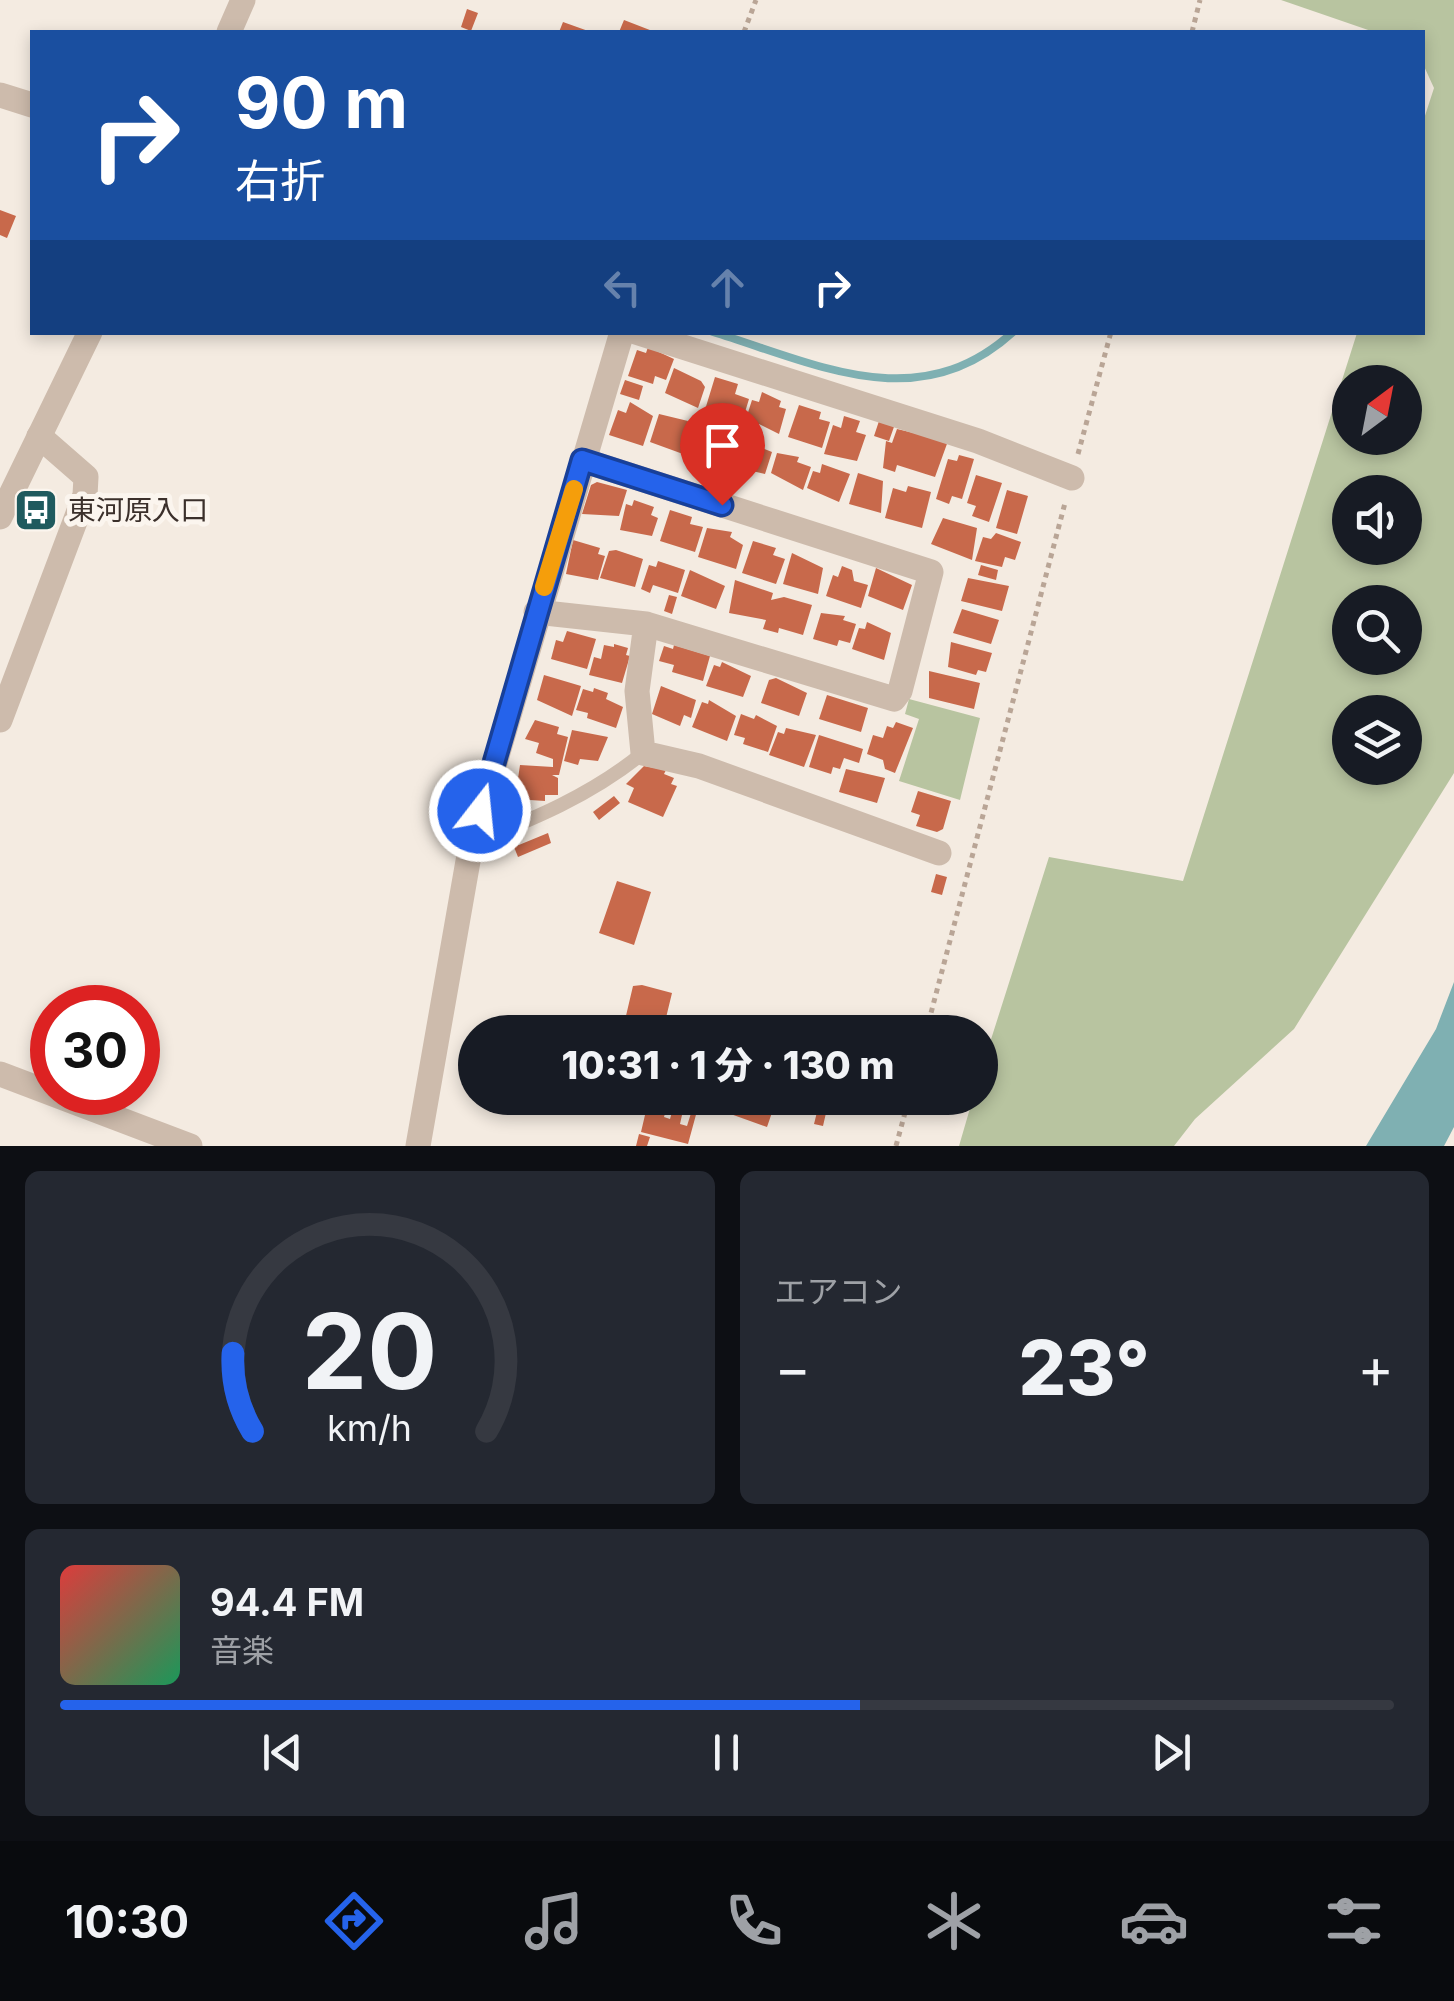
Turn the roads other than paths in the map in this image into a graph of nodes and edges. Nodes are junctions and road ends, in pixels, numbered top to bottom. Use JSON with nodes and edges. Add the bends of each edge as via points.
{"nodes":[{"id":1,"x":243,"y":0,"type":"edge"},
{"id":2,"x":230,"y":30,"type":"edge"},
{"id":3,"x":0,"y":95,"type":"edge"},
{"id":4,"x":30,"y":104,"type":"edge"},
{"id":5,"x":89,"y":335,"type":"edge"},
{"id":6,"x":621,"y":335,"type":"edge"},
{"id":7,"x":645,"y":335,"type":"edge"},
{"id":8,"x":39,"y":436,"type":"junction"},
{"id":9,"x":582,"y":460,"type":"junction"},
{"id":10,"x":1072,"y":478,"type":"road end"},
{"id":11,"x":0,"y":518,"type":"edge"},
{"id":12,"x":536,"y":612,"type":"junction"},
{"id":13,"x":646,"y":624,"type":"junction"},
{"id":14,"x":12,"y":650,"type":"edge"},
{"id":15,"x":0,"y":720,"type":"edge"},
{"id":16,"x":643,"y":753,"type":"junction"},
{"id":17,"x":471,"y":844,"type":"junction"},
{"id":18,"x":939,"y":853,"type":"dead end"},
{"id":19,"x":0,"y":1074,"type":"edge"},
{"id":20,"x":190,"y":1146,"type":"edge"},
{"id":21,"x":418,"y":1146,"type":"edge"}],
"edges":[{"from":1,"to":2,"type":"street"},
{"from":3,"to":4,"type":"street"},
{"from":5,"to":8,"type":"street"},
{"from":6,"to":9,"type":"street"},
{"from":7,"to":10,"type":"street","via":[[978,441]]},
{"from":8,"to":11,"type":"street"},
{"from":8,"to":14,"type":"street","via":[[86,476],[85,495]]},
{"from":9,"to":12,"type":"street"},
{"from":9,"to":13,"type":"street","via":[[930,572],[894,699]]},
{"from":12,"to":13,"type":"street"},
{"from":12,"to":17,"type":"street"},
{"from":13,"to":16,"type":"street","via":[[637,691]]},
{"from":14,"to":15,"type":"street"},
{"from":16,"to":17,"type":"lane","via":[[565,806]]},
{"from":16,"to":18,"type":"street","via":[[895,826]]},
{"from":17,"to":21,"type":"street"},
{"from":19,"to":20,"type":"street"}]}
